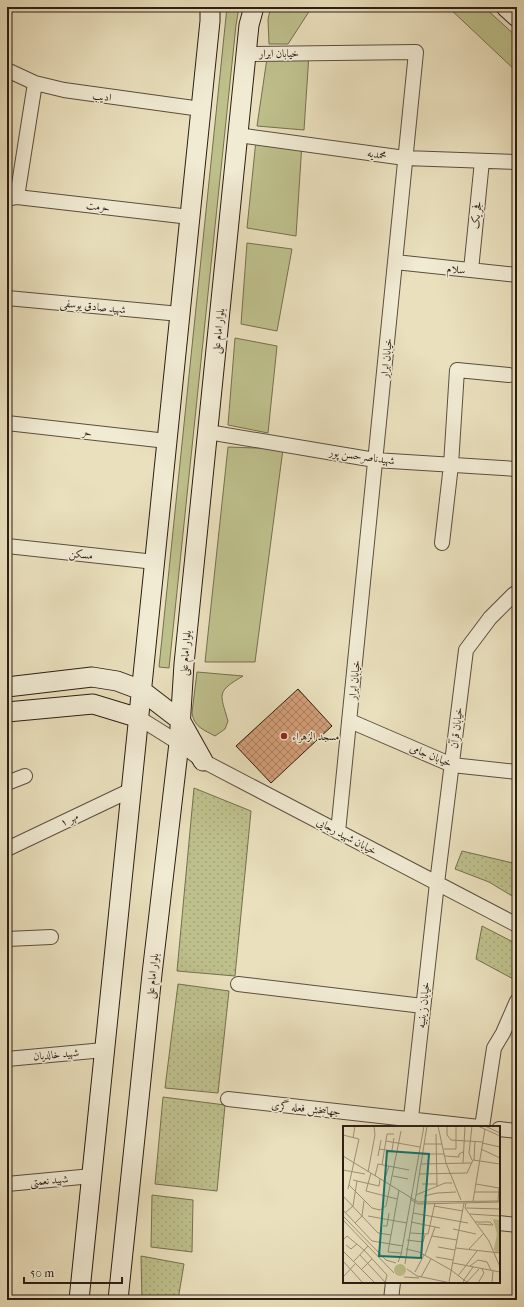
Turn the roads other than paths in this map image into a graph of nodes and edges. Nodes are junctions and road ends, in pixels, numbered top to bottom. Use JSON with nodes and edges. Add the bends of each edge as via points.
{"nodes":[{"id":1,"x":210,"y":7,"type":"edge"},
{"id":2,"x":254,"y":7,"type":"edge"},
{"id":3,"x":506,"y":7,"type":"edge"},
{"id":4,"x":517,"y":17,"type":"edge"},
{"id":5,"x":247,"y":54,"type":"junction"},
{"id":6,"x":7,"y":70,"type":"edge"},
{"id":7,"x":35,"y":83,"type":"junction"},
{"id":8,"x":201,"y":109,"type":"junction"},
{"id":9,"x":238,"y":135,"type":"junction"},
{"id":10,"x":406,"y":158,"type":"junction"},
{"id":11,"x":482,"y":161,"type":"junction"},
{"id":12,"x":517,"y":162,"type":"edge"},
{"id":13,"x":12,"y":198,"type":"edge"},
{"id":14,"x":190,"y":217,"type":"junction"},
{"id":15,"x":395,"y":262,"type":"junction"},
{"id":16,"x":471,"y":270,"type":"junction"},
{"id":17,"x":517,"y":275,"type":"edge"},
{"id":18,"x":7,"y":298,"type":"edge"},
{"id":19,"x":180,"y":314,"type":"junction"},
{"id":20,"x":509,"y":375,"type":"dead end"},
{"id":21,"x":7,"y":423,"type":"edge"},
{"id":22,"x":208,"y":432,"type":"junction"},
{"id":23,"x":167,"y":441,"type":"junction"},
{"id":24,"x":376,"y":460,"type":"junction"},
{"id":25,"x":451,"y":465,"type":"junction"},
{"id":26,"x":517,"y":469,"type":"edge"},
{"id":27,"x":442,"y":543,"type":"dead end"},
{"id":28,"x":7,"y":546,"type":"edge"},
{"id":29,"x":155,"y":562,"type":"junction"},
{"id":30,"x":517,"y":592,"type":"edge"},
{"id":31,"x":7,"y":687,"type":"edge"},
{"id":32,"x":141,"y":690,"type":"junction"},
{"id":33,"x":7,"y":712,"type":"edge"},
{"id":34,"x":139,"y":718,"type":"junction"},
{"id":35,"x":180,"y":720,"type":"junction"},
{"id":36,"x":350,"y":721,"type":"junction"},
{"id":37,"x":178,"y":743,"type":"junction"},
{"id":38,"x":204,"y":761,"type":"junction"},
{"id":39,"x":452,"y":765,"type":"junction"},
{"id":40,"x":517,"y":772,"type":"edge"},
{"id":41,"x":25,"y":776,"type":"dead end"},
{"id":42,"x":7,"y":783,"type":"edge"},
{"id":43,"x":131,"y":790,"type":"junction"},
{"id":44,"x":338,"y":832,"type":"junction"},
{"id":45,"x":7,"y":849,"type":"edge"},
{"id":46,"x":437,"y":883,"type":"junction"},
{"id":47,"x":517,"y":925,"type":"edge"},
{"id":48,"x":51,"y":937,"type":"dead end"},
{"id":49,"x":7,"y":940,"type":"edge"},
{"id":50,"x":238,"y":984,"type":"dead end"},
{"id":51,"x":517,"y":1001,"type":"edge"},
{"id":52,"x":423,"y":1006,"type":"junction"},
{"id":53,"x":104,"y":1050,"type":"junction"},
{"id":54,"x":7,"y":1059,"type":"edge"},
{"id":55,"x":228,"y":1099,"type":"dead end"},
{"id":56,"x":410,"y":1123,"type":"edge"},
{"id":57,"x":463,"y":1126,"type":"edge"},
{"id":58,"x":481,"y":1126,"type":"edge"},
{"id":59,"x":500,"y":1129,"type":"edge"},
{"id":60,"x":517,"y":1131,"type":"edge"},
{"id":61,"x":92,"y":1176,"type":"junction"},
{"id":62,"x":7,"y":1184,"type":"edge"},
{"id":63,"x":500,"y":1223,"type":"edge"},
{"id":64,"x":517,"y":1225,"type":"edge"},
{"id":65,"x":393,"y":1283,"type":"edge"},
{"id":66,"x":79,"y":1300,"type":"edge"},
{"id":67,"x":118,"y":1300,"type":"edge"},
{"id":68,"x":391,"y":1300,"type":"edge"}],
"edges":[{"from":1,"to":8,"type":"main road"},
{"from":2,"to":5,"type":"main road","name":"بلوار امام علی","via":[[249,25]]},
{"from":3,"to":4,"type":"main road"},
{"from":5,"to":9,"type":"main road","name":"بلوار امام علی"},
{"from":5,"to":10,"type":"street","name":"خیابان ابرار","via":[[416,52]]},
{"from":6,"to":7,"type":"street","name":"ادیب"},
{"from":7,"to":8,"type":"street","name":"ادیب","via":[[64,90]]},
{"from":7,"to":13,"type":"street"},
{"from":8,"to":14,"type":"main road"},
{"from":9,"to":10,"type":"street","name":"محمدیه"},
{"from":9,"to":22,"type":"main road","name":"بلوار امام علی"},
{"from":10,"to":11,"type":"street","name":"محمدیه"},
{"from":10,"to":15,"type":"street","name":"خیابان ابرار"},
{"from":11,"to":12,"type":"street","name":"محمدیه"},
{"from":11,"to":16,"type":"street","name":"فجر یک"},
{"from":13,"to":14,"type":"street","name":"حرمت"},
{"from":14,"to":19,"type":"main road"},
{"from":15,"to":16,"type":"street","name":"سلام"},
{"from":15,"to":24,"type":"street","name":"خیابان ابرار"},
{"from":16,"to":17,"type":"street","name":"سلام"},
{"from":18,"to":19,"type":"street","name":"شهید صادق یوسفی"},
{"from":19,"to":23,"type":"main road"},
{"from":20,"to":25,"type":"street","via":[[456,370]]},
{"from":21,"to":23,"type":"street","name":"حر"},
{"from":22,"to":24,"type":"street","name":"شهیدناصرحسن پور"},
{"from":22,"to":35,"type":"main road","name":"بلوار امام علی"},
{"from":23,"to":29,"type":"main road"},
{"from":24,"to":25,"type":"street","name":"شهیدناصرحسن پور"},
{"from":24,"to":36,"type":"street","name":"خیابان ابرار"},
{"from":25,"to":26,"type":"street","name":"شهیدناصرحسن پور"},
{"from":25,"to":27,"type":"street"},
{"from":28,"to":29,"type":"street","name":"مسکن"},
{"from":29,"to":32,"type":"main road"},
{"from":30,"to":39,"type":"street","name":"خیابان قرآن","via":[[490,618],[466,650]]},
{"from":31,"to":32,"type":"main road","via":[[92,677],[117,681]]},
{"from":32,"to":34,"type":"main road"},
{"from":32,"to":35,"type":"main road"},
{"from":33,"to":34,"type":"main road","via":[[93,704]]},
{"from":34,"to":37,"type":"street","name":"خیابان شهید رجایی"},
{"from":34,"to":43,"type":"main road"},
{"from":35,"to":37,"type":"main road","name":"بلوار امام علی"},
{"from":35,"to":38,"type":"main road"},
{"from":36,"to":39,"type":"street","name":"خیابان جامی"},
{"from":36,"to":44,"type":"street","name":"خیابان ابرار"},
{"from":37,"to":38,"type":"street","name":"خیابان شهید رجایی"},
{"from":37,"to":67,"type":"main road","name":"بلوار امام علی"},
{"from":38,"to":44,"type":"street","name":"خیابان شهید رجایی"},
{"from":39,"to":40,"type":"street","name":"خیابان جامی"},
{"from":39,"to":46,"type":"street","name":"خیابان قرآن"},
{"from":41,"to":42,"type":"street"},
{"from":43,"to":45,"type":"street","name":"مهر ۱"},
{"from":43,"to":53,"type":"main road"},
{"from":44,"to":46,"type":"street","name":"خیابان شهید رجایی"},
{"from":46,"to":47,"type":"street","name":"خیابان شهید رجایی"},
{"from":46,"to":52,"type":"street","name":"خیابان زینبیه"},
{"from":48,"to":49,"type":"street"},
{"from":50,"to":52,"type":"street"},
{"from":51,"to":58,"type":"street","via":[[494,1048]]},
{"from":52,"to":56,"type":"street","name":"خیابان زینبیه"},
{"from":53,"to":54,"type":"street","name":"شهید خالدیان"},
{"from":53,"to":61,"type":"main road"},
{"from":55,"to":56,"type":"street","name":"جهانبخش فعله گری"},
{"from":56,"to":57,"type":"street","name":"جهانبخش فعله گری"},
{"from":59,"to":60,"type":"street"},
{"from":61,"to":62,"type":"street","name":"شهید نعمتی"},
{"from":61,"to":66,"type":"main road"},
{"from":63,"to":64,"type":"street"},
{"from":65,"to":68,"type":"street"}]}
